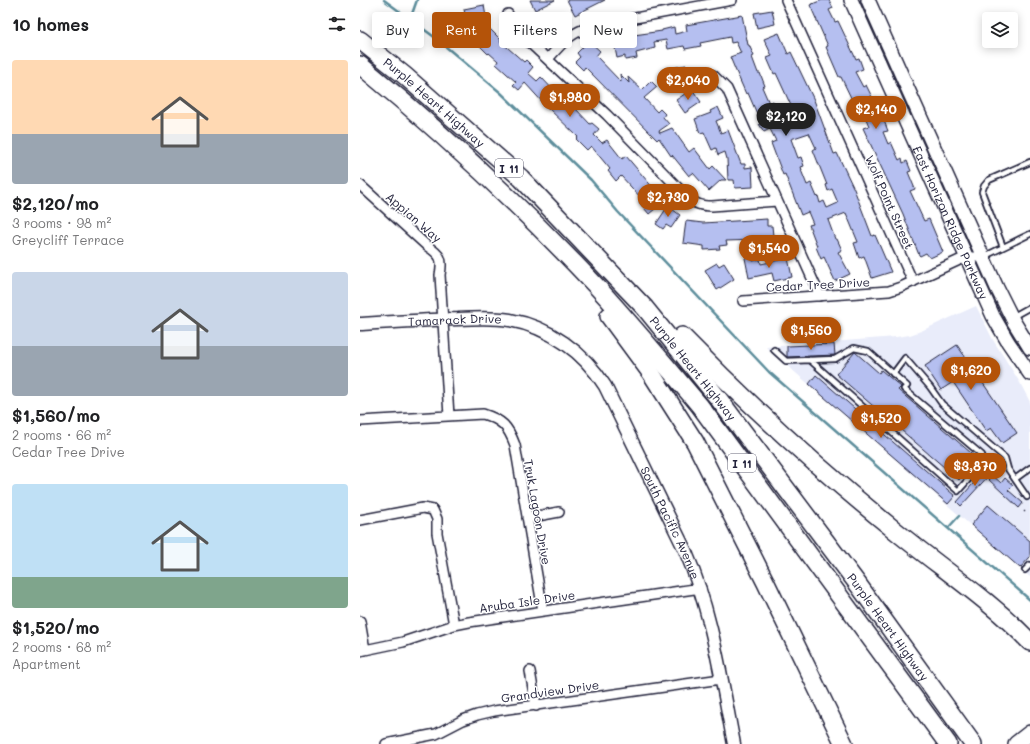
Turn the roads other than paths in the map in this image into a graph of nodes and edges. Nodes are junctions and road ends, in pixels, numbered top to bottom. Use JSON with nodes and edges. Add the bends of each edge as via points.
{"nodes":[{"id":1,"x":732,"y":0,"type":"edge"},
{"id":2,"x":786,"y":0,"type":"edge"},
{"id":3,"x":851,"y":0,"type":"edge"},
{"id":4,"x":868,"y":0,"type":"edge"},
{"id":5,"x":360,"y":40,"type":"edge"},
{"id":6,"x":536,"y":48,"type":"edge"},
{"id":7,"x":548,"y":59,"type":"junction"},
{"id":8,"x":360,"y":66,"type":"edge"},
{"id":9,"x":713,"y":75,"type":"dead end"},
{"id":10,"x":1030,"y":162,"type":"edge"},
{"id":11,"x":360,"y":185,"type":"edge"},
{"id":12,"x":513,"y":200,"type":"junction"},
{"id":13,"x":777,"y":201,"type":"junction"},
{"id":14,"x":1030,"y":234,"type":"edge"},
{"id":15,"x":1003,"y":247,"type":"junction"},
{"id":16,"x":966,"y":257,"type":"junction"},
{"id":17,"x":983,"y":257,"type":"junction"},
{"id":18,"x":913,"y":282,"type":"junction"},
{"id":19,"x":820,"y":296,"type":"junction"},
{"id":20,"x":743,"y":301,"type":"dead end"},
{"id":21,"x":1030,"y":307,"type":"edge"},
{"id":22,"x":645,"y":308,"type":"junction"},
{"id":23,"x":1011,"y":317,"type":"junction"},
{"id":24,"x":443,"y":319,"type":"junction"},
{"id":25,"x":360,"y":324,"type":"edge"},
{"id":26,"x":548,"y":333,"type":"joint"},
{"id":27,"x":1030,"y":348,"type":"edge"},
{"id":28,"x":774,"y":350,"type":"dead end"},
{"id":29,"x":810,"y":360,"type":"junction"},
{"id":30,"x":892,"y":374,"type":"junction"},
{"id":31,"x":1030,"y":374,"type":"edge"},
{"id":32,"x":449,"y":416,"type":"junction"},
{"id":33,"x":360,"y":421,"type":"edge"},
{"id":34,"x":1030,"y":468,"type":"edge"},
{"id":35,"x":1015,"y":479,"type":"junction"},
{"id":36,"x":1027,"y":497,"type":"dead end"},
{"id":37,"x":559,"y":512,"type":"dead end"},
{"id":38,"x":527,"y":518,"type":"junction"},
{"id":39,"x":360,"y":520,"type":"edge"},
{"id":40,"x":1030,"y":565,"type":"edge"},
{"id":41,"x":1025,"y":570,"type":"dead end"},
{"id":42,"x":701,"y":588,"type":"junction"},
{"id":43,"x":543,"y":611,"type":"junction"},
{"id":44,"x":360,"y":621,"type":"edge"},
{"id":45,"x":454,"y":625,"type":"junction"},
{"id":46,"x":1030,"y":642,"type":"edge"},
{"id":47,"x":362,"y":650,"type":"edge"},
{"id":48,"x":530,"y":671,"type":"dead end"},
{"id":49,"x":721,"y":679,"type":"junction"},
{"id":50,"x":536,"y":706,"type":"junction"},
{"id":51,"x":386,"y":744,"type":"edge"},
{"id":52,"x":734,"y":744,"type":"edge"},
{"id":53,"x":844,"y":744,"type":"edge"},
{"id":54,"x":948,"y":744,"type":"edge"},
{"id":55,"x":973,"y":744,"type":"edge"}],
"edges":[{"from":1,"to":7,"type":"street","via":[[582,29],[566,38]]},
{"from":2,"to":18,"type":"street","name":"Wolf Point Street"},
{"from":3,"to":16,"type":"main road","name":"East Horizon Ridge Parkway"},
{"from":4,"to":17,"type":"main road","name":"East Horizon Ridge Parkway"},
{"from":5,"to":22,"type":"highway","name":"Purple Heart Highway","number":"I 11","via":[[404,75],[521,178]]},
{"from":6,"to":7,"type":"street"},
{"from":7,"to":13,"type":"street","via":[[608,115],[695,204],[712,206]]},
{"from":8,"to":12,"type":"highway","name":"Purple Heart Highway","number":"I 11","via":[[454,145]]},
{"from":9,"to":13,"type":"street","via":[[727,89]]},
{"from":10,"to":15,"type":"lane","via":[[988,180],[982,192]]},
{"from":11,"to":24,"type":"street","name":"Appian Way","via":[[441,258]]},
{"from":12,"to":53,"type":"highway","via":[[630,343],[688,430]]},
{"from":12,"to":54,"type":"highway","name":"Purple Heart Highway","number":"I 11","via":[[600,290],[700,406]]},
{"from":13,"to":19,"type":"street"},
{"from":14,"to":15,"type":"lane"},
{"from":15,"to":17,"type":"lane"},
{"from":16,"to":17,"type":"street","name":"Cedar Tree Drive"},
{"from":16,"to":18,"type":"street","name":"Cedar Tree Drive"},
{"from":16,"to":31,"type":"main road","name":"East Horizon Ridge Parkway","via":[[1008,342]]},
{"from":17,"to":23,"type":"main road","name":"East Horizon Ridge Parkway"},
{"from":18,"to":19,"type":"street","name":"Cedar Tree Drive","via":[[889,291]]},
{"from":19,"to":20,"type":"street","name":"Cedar Tree Drive"},
{"from":21,"to":23,"type":"lane"},
{"from":22,"to":46,"type":"highway","via":[[669,323],[718,374],[817,466],[1012,624]]},
{"from":22,"to":55,"type":"highway","name":"Purple Heart Highway","number":"I 11","via":[[718,398],[857,583]]},
{"from":23,"to":27,"type":"main road","name":"East Horizon Ridge Parkway"},
{"from":24,"to":25,"type":"street","name":"Tamarack Drive"},
{"from":24,"to":26,"type":"street","name":"Tamarack Drive","via":[[496,318],[523,323]]},
{"from":24,"to":32,"type":"street","name":"Appian Way"},
{"from":26,"to":42,"type":"street","name":"South Pacific Avenue","via":[[576,351],[596,372],[605,386]]},
{"from":28,"to":29,"type":"lane","via":[[786,361]]},
{"from":29,"to":30,"type":"lane","via":[[835,359],[854,348],[859,348],[868,351]]},
{"from":29,"to":30,"type":"lane","via":[[958,491],[984,462],[982,454],[904,389],[907,386]]},
{"from":30,"to":35,"type":"lane","via":[[905,358],[942,404],[1005,458],[1008,469]]},
{"from":32,"to":33,"type":"street"},
{"from":32,"to":38,"type":"street","name":"Truk Lagoon Drive","via":[[483,414],[500,421],[511,434]]},
{"from":34,"to":35,"type":"lane"},
{"from":35,"to":36,"type":"lane"},
{"from":37,"to":38,"type":"street"},
{"from":38,"to":43,"type":"street","name":"Truk Lagoon Drive"},
{"from":39,"to":45,"type":"street","via":[[423,508],[433,510],[437,519],[437,533]]},
{"from":40,"to":41,"type":"lane"},
{"from":42,"to":43,"type":"street","name":"Aruba Isle Drive"},
{"from":42,"to":49,"type":"street","name":"South Pacific Avenue"},
{"from":43,"to":45,"type":"street","name":"Aruba Isle Drive"},
{"from":44,"to":47,"type":"street"},
{"from":45,"to":47,"type":"street","name":"Aruba Isle Drive","via":[[403,642]]},
{"from":48,"to":50,"type":"street"},
{"from":49,"to":50,"type":"street","name":"Grandview Drive"},
{"from":49,"to":52,"type":"street","name":"South Pacific Avenue"},
{"from":50,"to":51,"type":"street","name":"Grandview Drive","via":[[477,715],[436,734]]}]}
